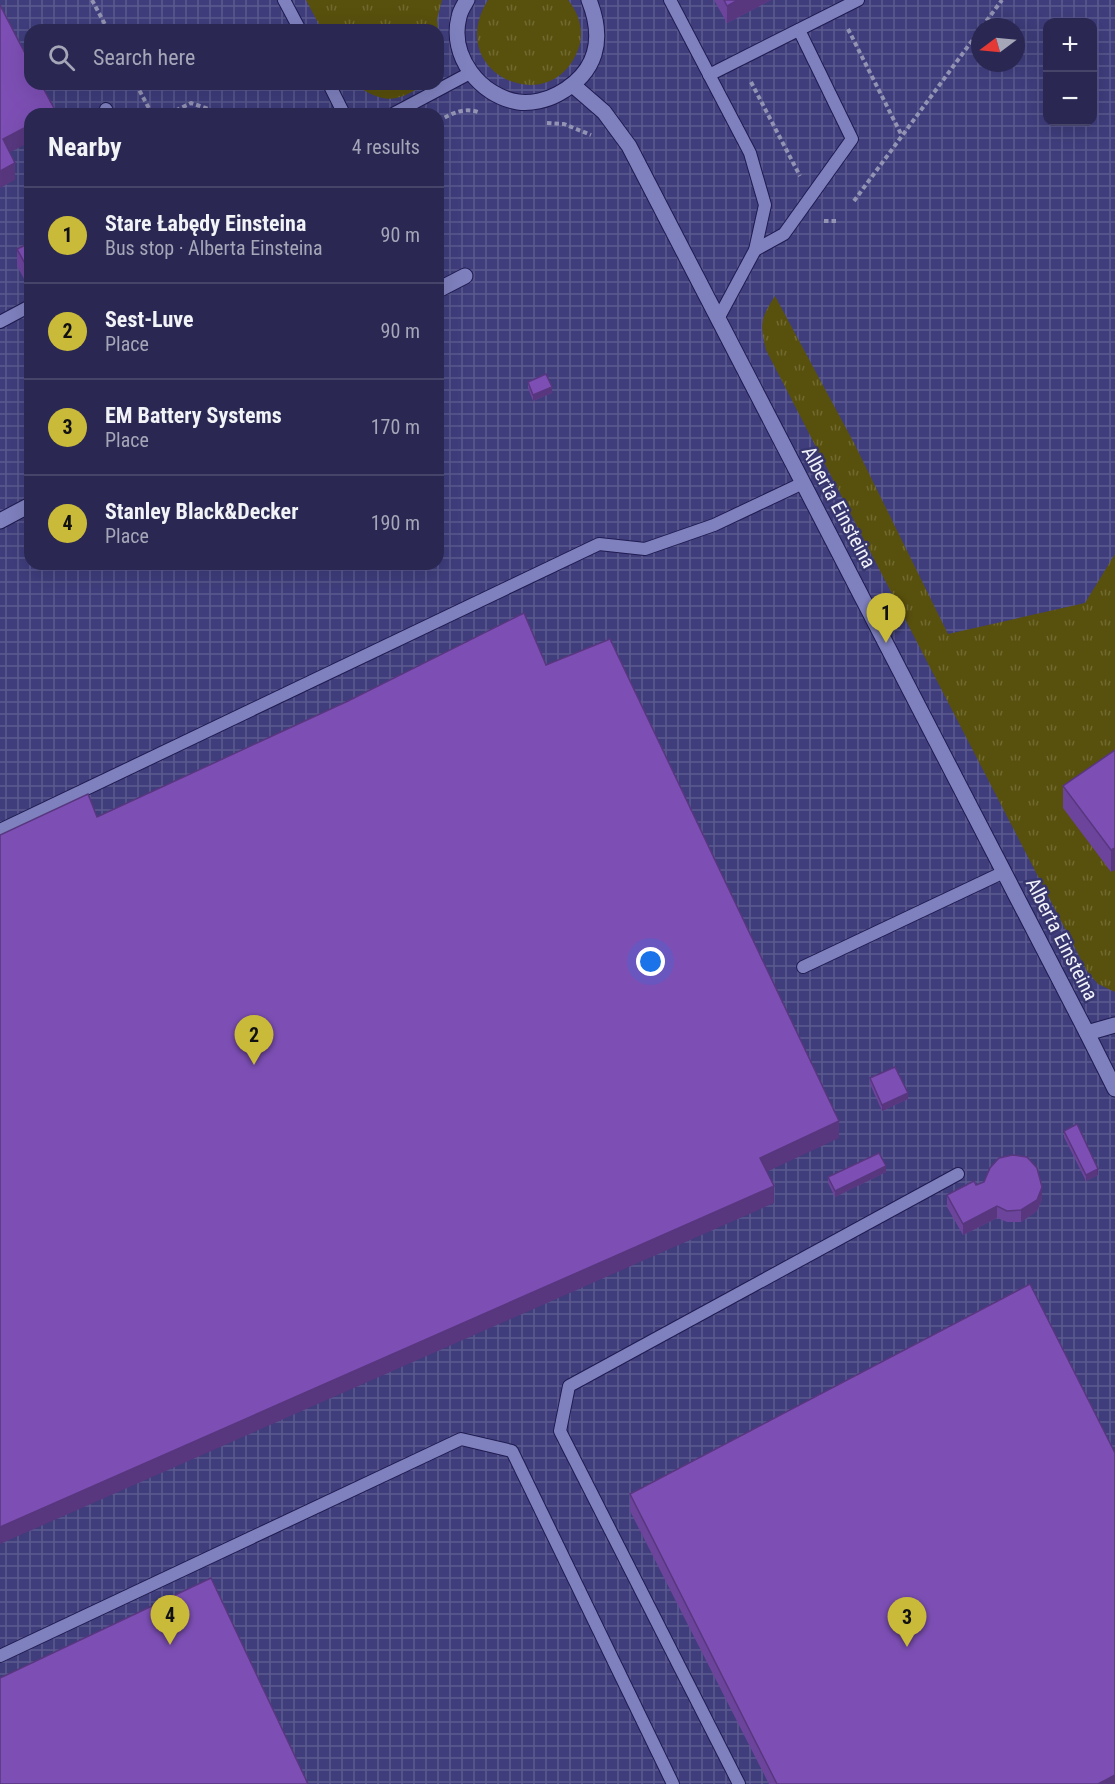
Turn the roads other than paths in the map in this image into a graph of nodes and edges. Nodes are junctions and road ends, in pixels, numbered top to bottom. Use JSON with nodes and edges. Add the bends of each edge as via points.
{"nodes":[{"id":1,"x":284,"y":0,"type":"edge"},
{"id":2,"x":467,"y":0,"type":"edge"},
{"id":3,"x":589,"y":0,"type":"edge"},
{"id":4,"x":670,"y":0,"type":"edge"},
{"id":5,"x":858,"y":0,"type":"edge"},
{"id":6,"x":297,"y":24,"type":"edge"},
{"id":7,"x":798,"y":30,"type":"junction"},
{"id":8,"x":470,"y":73,"type":"junction"},
{"id":9,"x":709,"y":75,"type":"junction"},
{"id":10,"x":574,"y":86,"type":"junction"},
{"id":11,"x":444,"y":87,"type":"edge"},
{"id":12,"x":332,"y":90,"type":"edge"},
{"id":13,"x":438,"y":90,"type":"edge"},
{"id":14,"x":341,"y":108,"type":"edge"},
{"id":15,"x":404,"y":108,"type":"edge"},
{"id":16,"x":755,"y":249,"type":"junction"},
{"id":17,"x":465,"y":276,"type":"dead end"},
{"id":18,"x":444,"y":287,"type":"edge"},
{"id":19,"x":24,"y":309,"type":"edge"},
{"id":20,"x":718,"y":319,"type":"junction"},
{"id":21,"x":0,"y":322,"type":"edge"},
{"id":22,"x":803,"y":483,"type":"junction"},
{"id":23,"x":24,"y":508,"type":"edge"},
{"id":24,"x":0,"y":521,"type":"edge"},
{"id":25,"x":0,"y":830,"type":"edge"},
{"id":26,"x":1004,"y":872,"type":"junction"},
{"id":27,"x":803,"y":967,"type":"dead end"},
{"id":28,"x":1115,"y":1025,"type":"edge"},
{"id":29,"x":1088,"y":1033,"type":"junction"},
{"id":30,"x":1115,"y":1089,"type":"edge"},
{"id":31,"x":957,"y":1173,"type":"dead end"},
{"id":32,"x":0,"y":1656,"type":"edge"},
{"id":33,"x":673,"y":1784,"type":"edge"},
{"id":34,"x":739,"y":1784,"type":"edge"}],
"edges":[{"from":1,"to":6,"type":"lane"},
{"from":2,"to":8,"type":"street","via":[[459,18],[458,47]]},
{"from":3,"to":10,"type":"street","via":[[596,16],[594,54]]},
{"from":4,"to":9,"type":"lane"},
{"from":5,"to":7,"type":"lane"},
{"from":7,"to":9,"type":"lane"},
{"from":7,"to":16,"type":"lane","via":[[852,139],[784,234]]},
{"from":8,"to":10,"type":"street","via":[[491,93],[519,102],[548,100]]},
{"from":8,"to":11,"type":"lane"},
{"from":9,"to":16,"type":"lane","via":[[750,153],[765,205]]},
{"from":10,"to":20,"type":"street","name":"Alberta Einsteina","via":[[604,112],[629,146]]},
{"from":12,"to":14,"type":"lane"},
{"from":13,"to":15,"type":"lane"},
{"from":16,"to":20,"type":"lane"},
{"from":17,"to":18,"type":"street"},
{"from":19,"to":21,"type":"lane"},
{"from":20,"to":22,"type":"street","name":"Alberta Einsteina"},
{"from":22,"to":25,"type":"lane","via":[[714,525],[645,549],[599,544]]},
{"from":22,"to":26,"type":"street","name":"Alberta Einsteina"},
{"from":23,"to":24,"type":"street"},
{"from":26,"to":27,"type":"lane"},
{"from":26,"to":29,"type":"street","name":"Alberta Einsteina"},
{"from":28,"to":29,"type":"street"},
{"from":29,"to":30,"type":"street","name":"Alberta Einsteina"},
{"from":31,"to":34,"type":"lane","via":[[568,1386],[560,1431]]},
{"from":32,"to":33,"type":"lane","via":[[460,1439],[512,1451]]}]}
